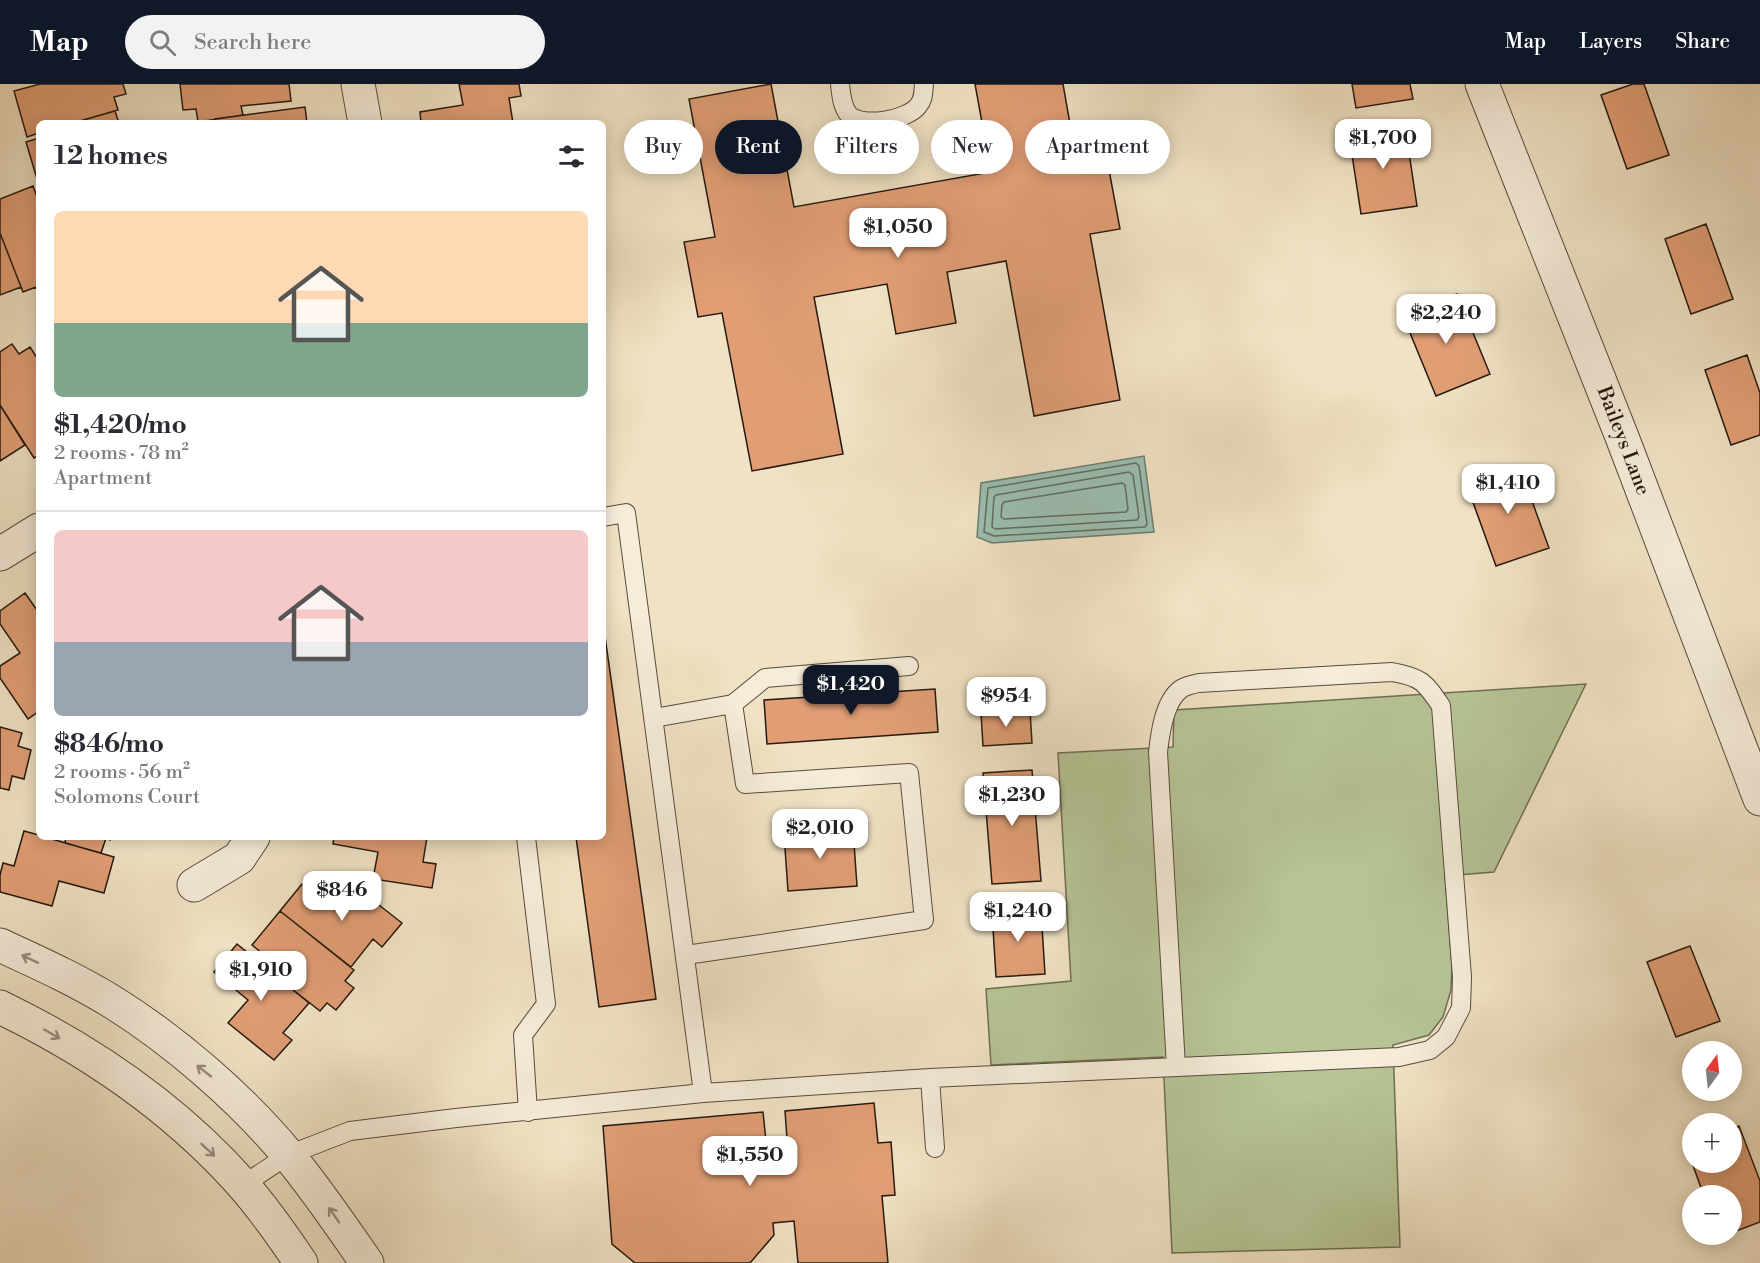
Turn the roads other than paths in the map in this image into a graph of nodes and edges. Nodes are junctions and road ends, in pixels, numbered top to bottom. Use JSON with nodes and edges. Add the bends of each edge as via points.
{"nodes":[{"id":1,"x":358,"y":84,"type":"edge"},
{"id":2,"x":840,"y":84,"type":"edge"},
{"id":3,"x":924,"y":84,"type":"edge"},
{"id":4,"x":1482,"y":84,"type":"edge"},
{"id":5,"x":364,"y":120,"type":"edge"},
{"id":6,"x":606,"y":516,"type":"edge"},
{"id":7,"x":36,"y":532,"type":"edge"},
{"id":8,"x":0,"y":554,"type":"edge"},
{"id":9,"x":909,"y":666,"type":"dead end"},
{"id":10,"x":733,"y":704,"type":"junction"},
{"id":11,"x":654,"y":718,"type":"junction"},
{"id":12,"x":1760,"y":799,"type":"edge"},
{"id":13,"x":251,"y":840,"type":"edge"},
{"id":14,"x":526,"y":840,"type":"edge"},
{"id":15,"x":194,"y":885,"type":"dead end"},
{"id":16,"x":0,"y":945,"type":"edge"},
{"id":17,"x":686,"y":955,"type":"junction"},
{"id":18,"x":0,"y":1007,"type":"edge"},
{"id":19,"x":1176,"y":1067,"type":"junction"},
{"id":20,"x":930,"y":1078,"type":"junction"},
{"id":21,"x":703,"y":1094,"type":"junction"},
{"id":22,"x":528,"y":1112,"type":"junction"},
{"id":23,"x":935,"y":1148,"type":"dead end"},
{"id":24,"x":288,"y":1155,"type":"junction"},
{"id":25,"x":243,"y":1185,"type":"junction"},
{"id":26,"x":301,"y":1263,"type":"edge"},
{"id":27,"x":367,"y":1263,"type":"edge"}],
"edges":[{"from":1,"to":5,"type":"street"},
{"from":2,"to":3,"type":"lane","via":[[849,115],[871,123],[906,115],[917,108]]},
{"from":4,"to":12,"type":"street","name":"Baileys Lane"},
{"from":6,"to":11,"type":"lane","via":[[626,513]]},
{"from":7,"to":8,"type":"street"},
{"from":9,"to":10,"type":"lane","via":[[765,678]]},
{"from":10,"to":11,"type":"lane"},
{"from":10,"to":17,"type":"lane","via":[[745,784],[909,773],[924,920]]},
{"from":11,"to":17,"type":"lane"},
{"from":13,"to":15,"type":"street","via":[[238,858]]},
{"from":14,"to":22,"type":"lane","via":[[546,1004],[523,1035]]},
{"from":24,"to":16,"type":"street","one_way":true,"via":[[215,1079],[160,1036],[97,993]]},
{"from":17,"to":21,"type":"lane"},
{"from":18,"to":25,"type":"street","one_way":true,"via":[[86,1053],[123,1080],[174,1119]]},
{"from":19,"to":19,"type":"lane","via":[[1399,1057],[1430,1050],[1446,1037],[1461,1008],[1462,977],[1441,706],[1415,676],[1392,672],[1199,683],[1180,689],[1168,706],[1160,727],[1158,752]]},
{"from":19,"to":20,"type":"lane"},
{"from":20,"to":21,"type":"lane"},
{"from":20,"to":23,"type":"lane"},
{"from":21,"to":22,"type":"lane"},
{"from":22,"to":24,"type":"lane","via":[[350,1131]]},
{"from":24,"to":25,"type":"lane"},
{"from":27,"to":24,"type":"street","one_way":true},
{"from":25,"to":26,"type":"street"}]}
